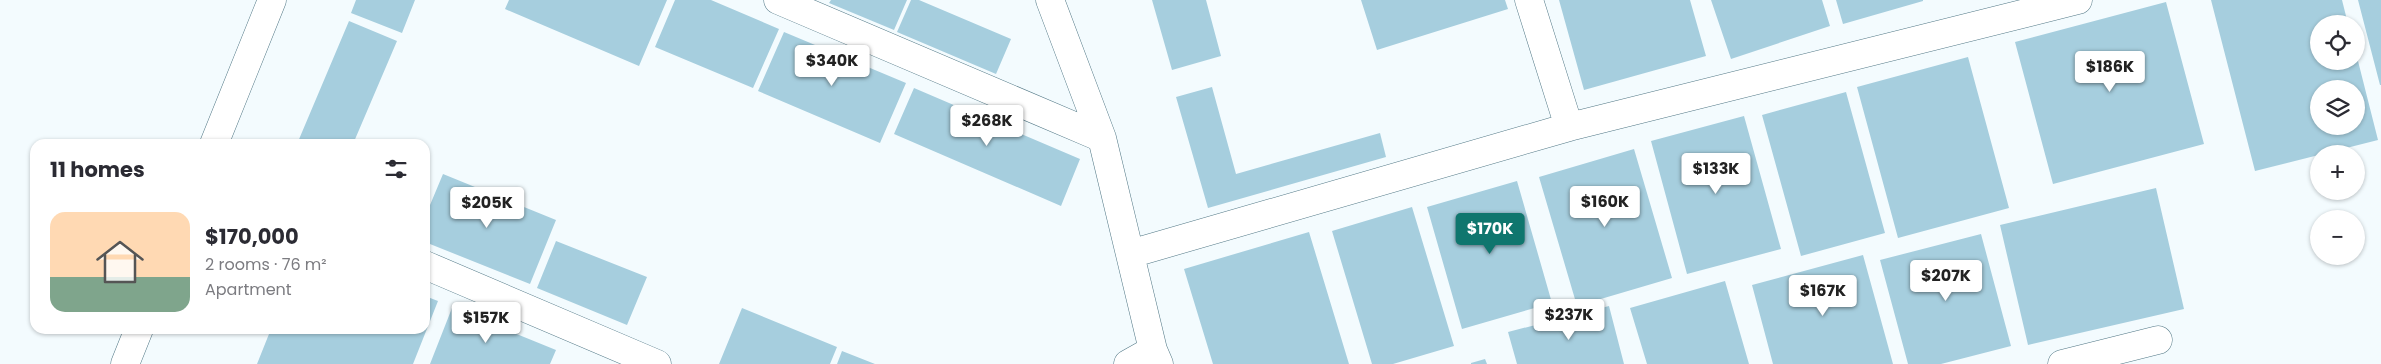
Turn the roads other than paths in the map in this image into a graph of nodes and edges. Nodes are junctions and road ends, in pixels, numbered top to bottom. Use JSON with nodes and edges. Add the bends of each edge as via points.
{"nodes":[{"id":1,"x":272,"y":0,"type":"edge"},
{"id":2,"x":778,"y":0,"type":"edge"},
{"id":3,"x":1050,"y":0,"type":"edge"},
{"id":4,"x":1529,"y":0,"type":"edge"},
{"id":5,"x":2078,"y":0,"type":"edge"},
{"id":6,"x":1569,"y":127,"type":"junction"},
{"id":7,"x":1102,"y":138,"type":"junction"},
{"id":8,"x":216,"y":139,"type":"edge"},
{"id":9,"x":1130,"y":254,"type":"junction"},
{"id":10,"x":430,"y":267,"type":"edge"},
{"id":11,"x":137,"y":334,"type":"edge"},
{"id":12,"x":2158,"y":340,"type":"dead end"},
{"id":13,"x":1156,"y":357,"type":"edge"},
{"id":14,"x":125,"y":364,"type":"edge"},
{"id":15,"x":657,"y":364,"type":"edge"},
{"id":16,"x":1128,"y":364,"type":"edge"},
{"id":17,"x":2062,"y":364,"type":"edge"}],
"edges":[{"from":1,"to":8,"type":"street"},
{"from":2,"to":7,"type":"street"},
{"from":3,"to":7,"type":"street"},
{"from":4,"to":6,"type":"street"},
{"from":5,"to":6,"type":"street"},
{"from":6,"to":9,"type":"street"},
{"from":7,"to":9,"type":"street"},
{"from":9,"to":13,"type":"street"},
{"from":10,"to":15,"type":"street"},
{"from":11,"to":14,"type":"street"},
{"from":12,"to":17,"type":"street"},
{"from":13,"to":16,"type":"street"}]}
